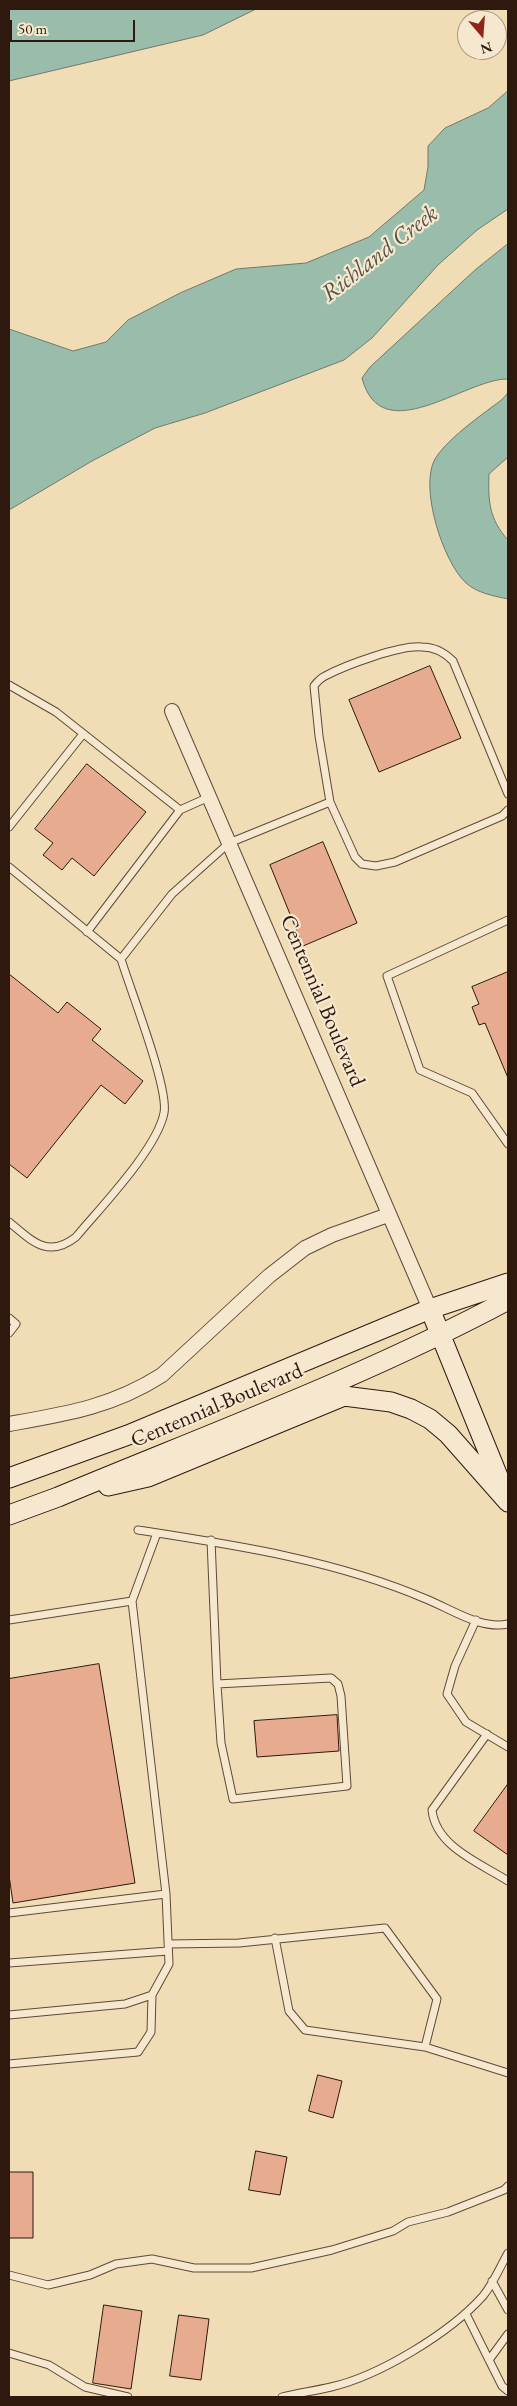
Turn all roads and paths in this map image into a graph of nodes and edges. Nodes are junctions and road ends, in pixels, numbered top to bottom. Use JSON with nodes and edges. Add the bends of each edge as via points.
{"nodes":[{"id":1,"x":9,"y":685,"type":"edge"},
{"id":2,"x":172,"y":711,"type":"dead end"},
{"id":3,"x":83,"y":734,"type":"junction"},
{"id":4,"x":508,"y":794,"type":"edge"},
{"id":5,"x":209,"y":797,"type":"junction"},
{"id":6,"x":330,"y":802,"type":"junction"},
{"id":7,"x":180,"y":810,"type":"junction"},
{"id":8,"x":508,"y":810,"type":"edge"},
{"id":9,"x":9,"y":827,"type":"edge"},
{"id":10,"x":229,"y":843,"type":"junction"},
{"id":11,"x":9,"y":867,"type":"edge"},
{"id":12,"x":508,"y":920,"type":"edge"},
{"id":13,"x":86,"y":932,"type":"junction"},
{"id":14,"x":121,"y":959,"type":"junction"},
{"id":15,"x":508,"y":1144,"type":"edge"},
{"id":16,"x":388,"y":1215,"type":"junction"},
{"id":17,"x":9,"y":1222,"type":"edge"},
{"id":18,"x":508,"y":1283,"type":"edge"},
{"id":19,"x":508,"y":1300,"type":"edge"},
{"id":20,"x":430,"y":1309,"type":"junction"},
{"id":21,"x":9,"y":1318,"type":"edge"},
{"id":22,"x":9,"y":1333,"type":"edge"},
{"id":23,"x":441,"y":1335,"type":"junction"},
{"id":24,"x":9,"y":1424,"type":"edge"},
{"id":25,"x":9,"y":1478,"type":"edge"},
{"id":26,"x":58,"y":1497,"type":"junction"},
{"id":27,"x":508,"y":1501,"type":"edge"},
{"id":28,"x":9,"y":1514,"type":"edge"},
{"id":29,"x":138,"y":1530,"type":"dead end"},
{"id":30,"x":157,"y":1533,"type":"junction"},
{"id":31,"x":211,"y":1540,"type":"junction"},
{"id":32,"x":132,"y":1601,"type":"junction"},
{"id":33,"x":9,"y":1620,"type":"edge"},
{"id":34,"x":476,"y":1620,"type":"junction"},
{"id":35,"x":508,"y":1624,"type":"edge"},
{"id":36,"x":216,"y":1684,"type":"junction"},
{"id":37,"x":487,"y":1734,"type":"junction"},
{"id":38,"x":508,"y":1747,"type":"edge"},
{"id":39,"x":508,"y":1881,"type":"edge"},
{"id":40,"x":166,"y":1894,"type":"junction"},
{"id":41,"x":9,"y":1913,"type":"edge"},
{"id":42,"x":275,"y":1938,"type":"junction"},
{"id":43,"x":168,"y":1947,"type":"junction"},
{"id":44,"x":9,"y":1963,"type":"edge"},
{"id":45,"x":152,"y":1995,"type":"junction"},
{"id":46,"x":9,"y":2015,"type":"edge"},
{"id":47,"x":425,"y":2047,"type":"junction"},
{"id":48,"x":9,"y":2064,"type":"edge"},
{"id":49,"x":508,"y":2073,"type":"edge"},
{"id":50,"x":508,"y":2186,"type":"edge"},
{"id":51,"x":508,"y":2253,"type":"edge"},
{"id":52,"x":9,"y":2275,"type":"edge"},
{"id":53,"x":492,"y":2281,"type":"junction"},
{"id":54,"x":508,"y":2310,"type":"edge"},
{"id":55,"x":466,"y":2314,"type":"junction"},
{"id":56,"x":508,"y":2334,"type":"edge"},
{"id":57,"x":9,"y":2354,"type":"edge"},
{"id":58,"x":489,"y":2360,"type":"junction"},
{"id":59,"x":508,"y":2391,"type":"edge"},
{"id":60,"x":128,"y":2397,"type":"edge"},
{"id":61,"x":282,"y":2397,"type":"edge"}],
"edges":[{"from":1,"to":3,"type":"lane","via":[[56,712]]},
{"from":2,"to":5,"type":"street","name":"Centennial Boulevard"},
{"from":3,"to":7,"type":"lane"},
{"from":3,"to":9,"type":"lane"},
{"from":4,"to":6,"type":"lane","via":[[453,661],[446,653],[421,646],[396,650],[324,676],[314,686]]},
{"from":5,"to":7,"type":"lane"},
{"from":5,"to":10,"type":"street","name":"Centennial Boulevard"},
{"from":6,"to":8,"type":"lane","via":[[355,857],[362,864],[376,866],[396,862],[502,816]]},
{"from":6,"to":10,"type":"lane"},
{"from":7,"to":13,"type":"lane"},
{"from":10,"to":14,"type":"lane","via":[[172,894]]},
{"from":10,"to":16,"type":"street","name":"Centennial Boulevard"},
{"from":11,"to":13,"type":"lane"},
{"from":12,"to":15,"type":"lane","via":[[387,976],[420,1070],[472,1093]]},
{"from":13,"to":14,"type":"lane"},
{"from":14,"to":17,"type":"lane","via":[[162,1088],[164,1112],[158,1131],[139,1159],[68,1244],[57,1249],[46,1248]]},
{"from":16,"to":20,"type":"street","name":"Centennial Boulevard"},
{"from":16,"to":24,"type":"street","via":[[305,1248],[269,1276],[162,1375],[142,1388],[96,1407]]},
{"from":18,"to":20,"type":"main road","name":"Centennial Boulevard"},
{"from":19,"to":23,"type":"main road","name":"Centennial Boulevard"},
{"from":20,"to":23,"type":"main road","name":"Centennial Boulevard"},
{"from":20,"to":25,"type":"main road","name":"Centennial Boulevard","via":[[128,1435]]},
{"from":21,"to":22,"type":"lane","via":[[16,1324]]},
{"from":23,"to":26,"type":"main road","name":"Centennial Boulevard"},
{"from":23,"to":27,"type":"main road","name":"Centennial Boulevard"},
{"from":26,"to":27,"type":"main road","via":[[148,1477],[344,1396],[391,1402],[430,1419],[448,1434]]},
{"from":26,"to":28,"type":"main road","name":"Centennial Boulevard"},
{"from":29,"to":30,"type":"lane"},
{"from":30,"to":31,"type":"lane"},
{"from":30,"to":32,"type":"lane"},
{"from":31,"to":34,"type":"lane","via":[[310,1561],[414,1594]]},
{"from":31,"to":36,"type":"lane"},
{"from":32,"to":33,"type":"lane"},
{"from":32,"to":40,"type":"lane"},
{"from":34,"to":35,"type":"lane","via":[[485,1624]]},
{"from":34,"to":37,"type":"lane","via":[[455,1666],[447,1694],[466,1722]]},
{"from":36,"to":36,"type":"lane","via":[[331,1678],[338,1684],[341,1696],[347,1786],[233,1799],[221,1743]]},
{"from":37,"to":38,"type":"lane"},
{"from":37,"to":39,"type":"lane","via":[[432,1810],[434,1821],[449,1845]]},
{"from":40,"to":41,"type":"lane"},
{"from":40,"to":43,"type":"lane"},
{"from":42,"to":43,"type":"lane"},
{"from":42,"to":47,"type":"lane","via":[[289,2011],[305,2030]]},
{"from":42,"to":47,"type":"lane","via":[[385,1928],[437,1999]]},
{"from":43,"to":44,"type":"lane"},
{"from":43,"to":45,"type":"lane","via":[[169,1964]]},
{"from":45,"to":46,"type":"lane","via":[[125,2004]]},
{"from":45,"to":48,"type":"lane","via":[[151,2032],[138,2052]]},
{"from":47,"to":49,"type":"lane"},
{"from":50,"to":52,"type":"lane","via":[[448,2212],[408,2222],[376,2236],[332,2250],[251,2268],[194,2268],[152,2259],[116,2264],[90,2275],[48,2285]]},
{"from":51,"to":53,"type":"lane"},
{"from":53,"to":54,"type":"lane"},
{"from":53,"to":55,"type":"lane","via":[[485,2294]]},
{"from":55,"to":58,"type":"lane"},
{"from":55,"to":61,"type":"lane","via":[[434,2338],[367,2375],[332,2387]]},
{"from":56,"to":58,"type":"lane"},
{"from":57,"to":60,"type":"lane","via":[[49,2365],[85,2387]]},
{"from":58,"to":59,"type":"lane","via":[[502,2386]]}]}
